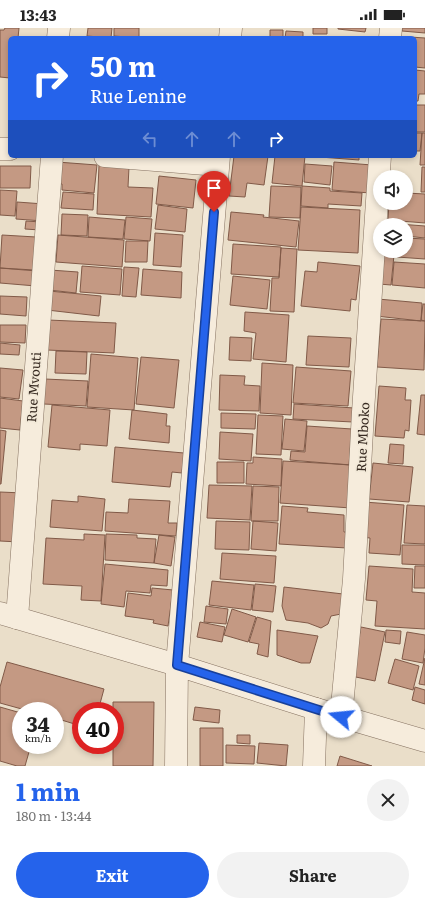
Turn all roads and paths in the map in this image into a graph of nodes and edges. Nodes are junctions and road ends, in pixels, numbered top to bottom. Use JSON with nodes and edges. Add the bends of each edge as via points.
{"nodes":[{"id":1,"x":52,"y":158,"type":"edge"},
{"id":2,"x":162,"y":158,"type":"edge"},
{"id":3,"x":380,"y":158,"type":"edge"},
{"id":4,"x":218,"y":160,"type":"edge"},
{"id":5,"x":8,"y":616,"type":"edge"},
{"id":6,"x":177,"y":665,"type":"junction"},
{"id":7,"x":316,"y":709,"type":"junction"},
{"id":8,"x":341,"y":717,"type":"junction"},
{"id":9,"x":425,"y":741,"type":"edge"},
{"id":10,"x":176,"y":766,"type":"edge"},
{"id":11,"x":314,"y":766,"type":"edge"}],
"edges":[{"from":1,"to":5,"type":"street","name":"Rue Mvouti"},
{"from":2,"to":4,"type":"street"},
{"from":3,"to":8,"type":"street","name":"Rue Mboko","via":[[354,579]]},
{"from":4,"to":6,"type":"street"},
{"from":5,"to":6,"type":"street"},
{"from":6,"to":7,"type":"street"},
{"from":6,"to":10,"type":"street"},
{"from":7,"to":8,"type":"street"},
{"from":7,"to":11,"type":"street"},
{"from":8,"to":9,"type":"street"}]}
